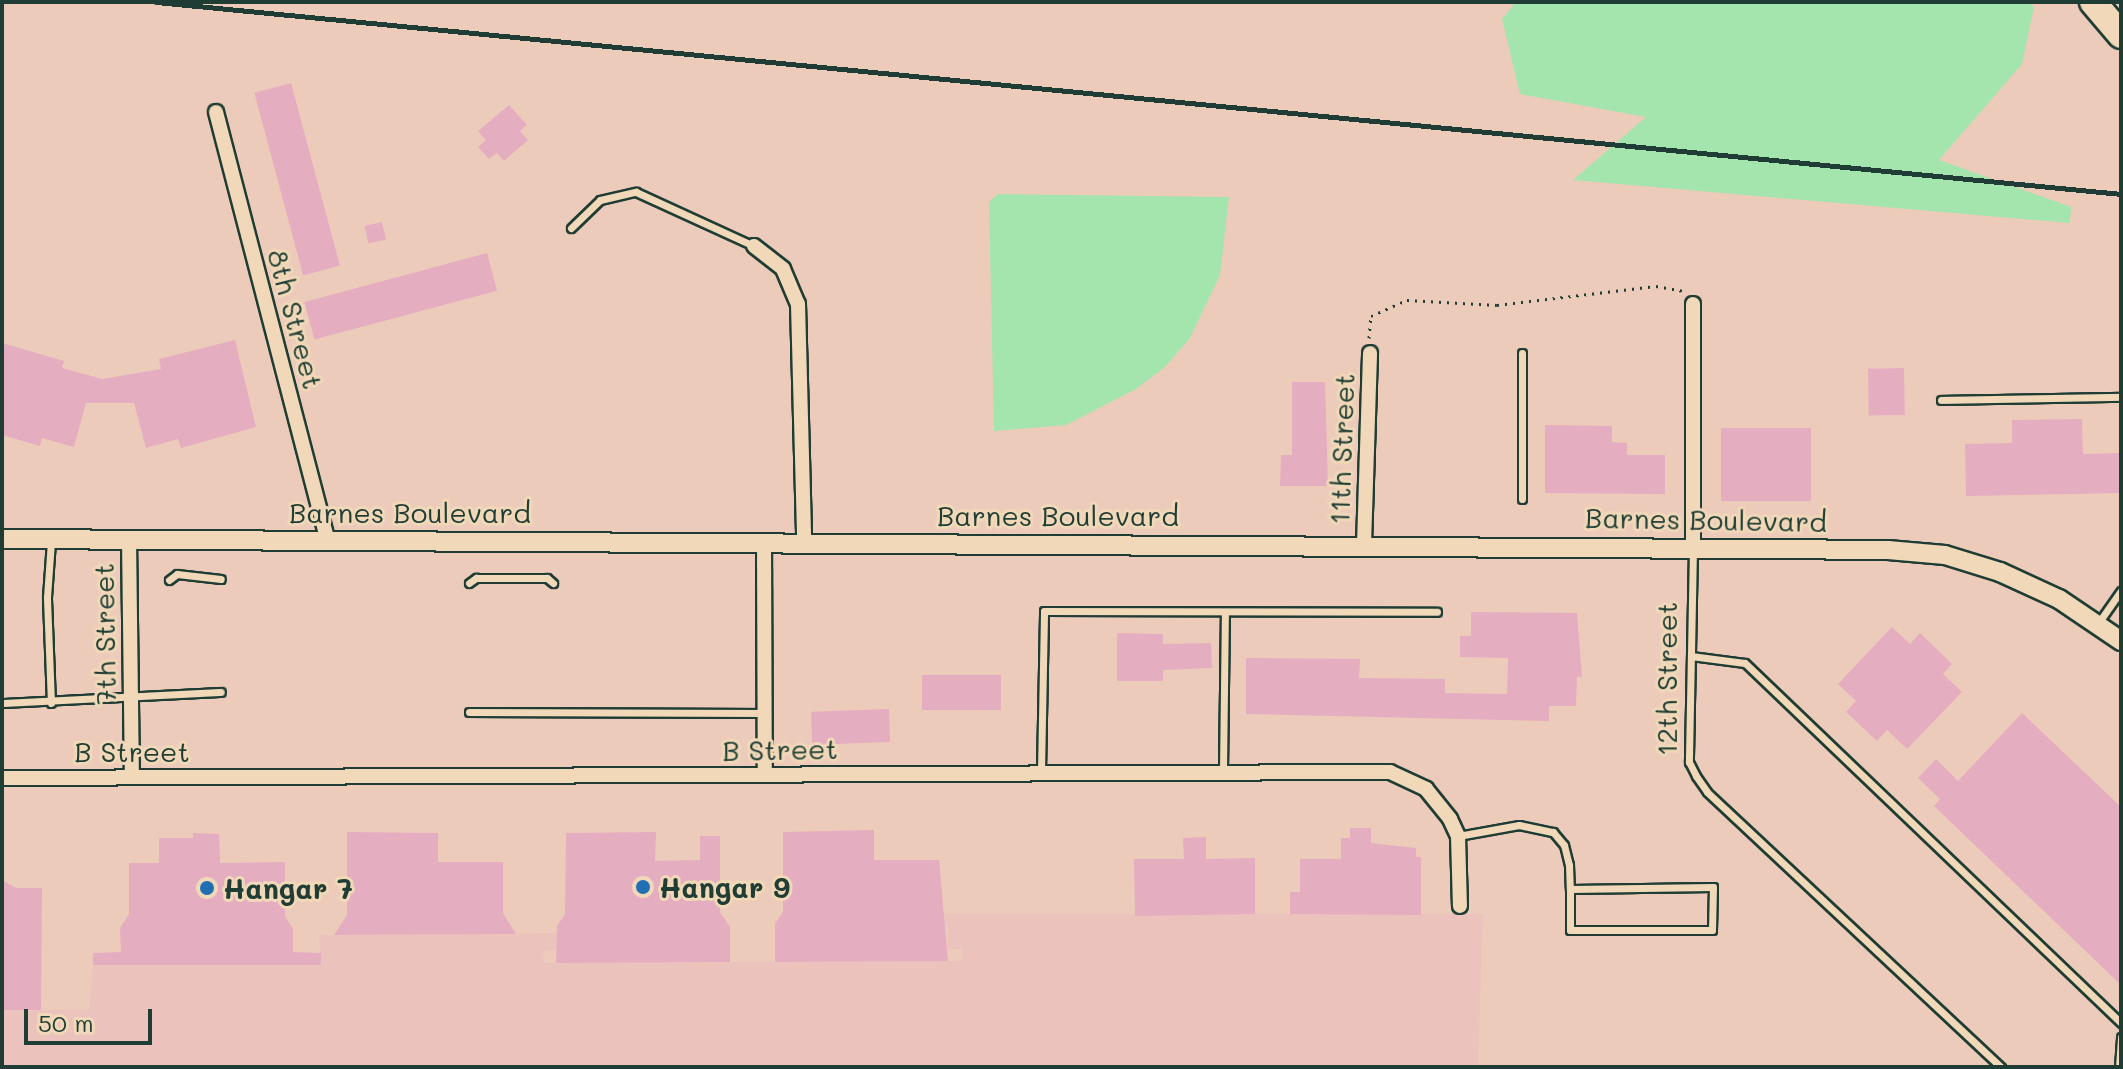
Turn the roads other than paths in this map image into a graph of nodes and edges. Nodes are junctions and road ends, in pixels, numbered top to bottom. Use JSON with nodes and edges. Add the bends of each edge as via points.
{"nodes":[{"id":1,"x":2093,"y":2,"type":"edge"},
{"id":2,"x":2121,"y":35,"type":"edge"},
{"id":3,"x":216,"y":112,"type":"dead end"},
{"id":4,"x":571,"y":228,"type":"dead end"},
{"id":5,"x":754,"y":246,"type":"joint"},
{"id":6,"x":1693,"y":304,"type":"road end"},
{"id":7,"x":1370,"y":353,"type":"road end"},
{"id":8,"x":1522,"y":353,"type":"dead end"},
{"id":9,"x":2121,"y":397,"type":"edge"},
{"id":10,"x":1941,"y":400,"type":"dead end"},
{"id":11,"x":1522,"y":499,"type":"dead end"},
{"id":12,"x":129,"y":538,"type":"junction"},
{"id":13,"x":2,"y":539,"type":"edge"},
{"id":14,"x":51,"y":539,"type":"junction"},
{"id":15,"x":327,"y":539,"type":"junction"},
{"id":16,"x":764,"y":541,"type":"junction"},
{"id":17,"x":804,"y":541,"type":"junction"},
{"id":18,"x":1364,"y":545,"type":"junction"},
{"id":19,"x":1693,"y":546,"type":"junction"},
{"id":20,"x":221,"y":579,"type":"dead end"},
{"id":21,"x":169,"y":580,"type":"dead end"},
{"id":22,"x":469,"y":583,"type":"dead end"},
{"id":23,"x":553,"y":583,"type":"dead end"},
{"id":24,"x":2121,"y":591,"type":"edge"},
{"id":25,"x":1225,"y":612,"type":"junction"},
{"id":26,"x":1437,"y":612,"type":"dead end"},
{"id":27,"x":2099,"y":622,"type":"junction"},
{"id":28,"x":2121,"y":641,"type":"edge"},
{"id":29,"x":1691,"y":656,"type":"junction"},
{"id":30,"x":221,"y":692,"type":"dead end"},
{"id":31,"x":131,"y":699,"type":"junction"},
{"id":32,"x":2,"y":703,"type":"edge"},
{"id":33,"x":51,"y":703,"type":"junction"},
{"id":34,"x":469,"y":712,"type":"dead end"},
{"id":35,"x":763,"y":713,"type":"junction"},
{"id":36,"x":1223,"y":770,"type":"junction"},
{"id":37,"x":1041,"y":771,"type":"junction"},
{"id":38,"x":765,"y":775,"type":"junction"},
{"id":39,"x":132,"y":777,"type":"junction"},
{"id":40,"x":2,"y":778,"type":"edge"},
{"id":41,"x":1458,"y":836,"type":"junction"},
{"id":42,"x":1570,"y":889,"type":"junction"},
{"id":43,"x":1460,"y":906,"type":"dead end"},
{"id":44,"x":2121,"y":1023,"type":"edge"},
{"id":45,"x":2121,"y":1037,"type":"edge"},
{"id":46,"x":2001,"y":1067,"type":"edge"},
{"id":47,"x":2119,"y":1067,"type":"edge"}],
"edges":[{"from":1,"to":2,"type":"highway"},
{"from":3,"to":15,"type":"street","name":"8th Street"},
{"from":4,"to":5,"type":"lane","via":[[600,200],[636,192]]},
{"from":5,"to":17,"type":"street","via":[[783,269],[798,304]]},
{"from":6,"to":19,"type":"street","name":"12th Street"},
{"from":7,"to":18,"type":"street","name":"11th Street"},
{"from":8,"to":11,"type":"lane"},
{"from":9,"to":10,"type":"lane"},
{"from":12,"to":14,"type":"street","name":"Barnes Boulevard"},
{"from":12,"to":15,"type":"street","name":"Barnes Boulevard"},
{"from":12,"to":31,"type":"street","name":"7th Street"},
{"from":13,"to":14,"type":"street","name":"Barnes Boulevard"},
{"from":14,"to":33,"type":"lane"},
{"from":15,"to":16,"type":"street","name":"Barnes Boulevard"},
{"from":16,"to":17,"type":"street","name":"Barnes Boulevard"},
{"from":16,"to":35,"type":"street"},
{"from":17,"to":18,"type":"street","name":"Barnes Boulevard"},
{"from":18,"to":19,"type":"street","name":"Barnes Boulevard"},
{"from":19,"to":27,"type":"street","name":"Barnes Boulevard","via":[[1945,555],[2000,572]]},
{"from":19,"to":29,"type":"lane","name":"12th Street"},
{"from":20,"to":21,"type":"lane","via":[[177,574]]},
{"from":22,"to":23,"type":"lane","via":[[476,578],[547,578]]},
{"from":24,"to":27,"type":"lane"},
{"from":25,"to":26,"type":"lane"},
{"from":25,"to":36,"type":"lane"},
{"from":25,"to":37,"type":"lane","via":[[1044,611]]},
{"from":27,"to":28,"type":"street","name":"Barnes Boulevard"},
{"from":29,"to":44,"type":"lane","via":[[1745,663]]},
{"from":29,"to":46,"type":"lane","name":"12th Street","via":[[1689,762],[1707,792]]},
{"from":30,"to":31,"type":"lane"},
{"from":31,"to":33,"type":"lane"},
{"from":31,"to":39,"type":"street","name":"7th Street"},
{"from":32,"to":33,"type":"lane"},
{"from":34,"to":35,"type":"lane"},
{"from":35,"to":38,"type":"street"},
{"from":36,"to":37,"type":"street","name":"B Street"},
{"from":36,"to":41,"type":"street","name":"B Street","via":[[1363,770],[1411,777],[1440,802]]},
{"from":37,"to":38,"type":"street","name":"B Street"},
{"from":38,"to":39,"type":"street","name":"B Street"},
{"from":39,"to":40,"type":"street","name":"B Street"},
{"from":41,"to":42,"type":"lane","via":[[1519,825],[1553,832],[1564,845]]},
{"from":41,"to":43,"type":"street","name":"B Street"},
{"from":42,"to":42,"type":"lane","via":[[1570,930],[1712,930],[1713,887]]},
{"from":45,"to":47,"type":"lane"}]}
